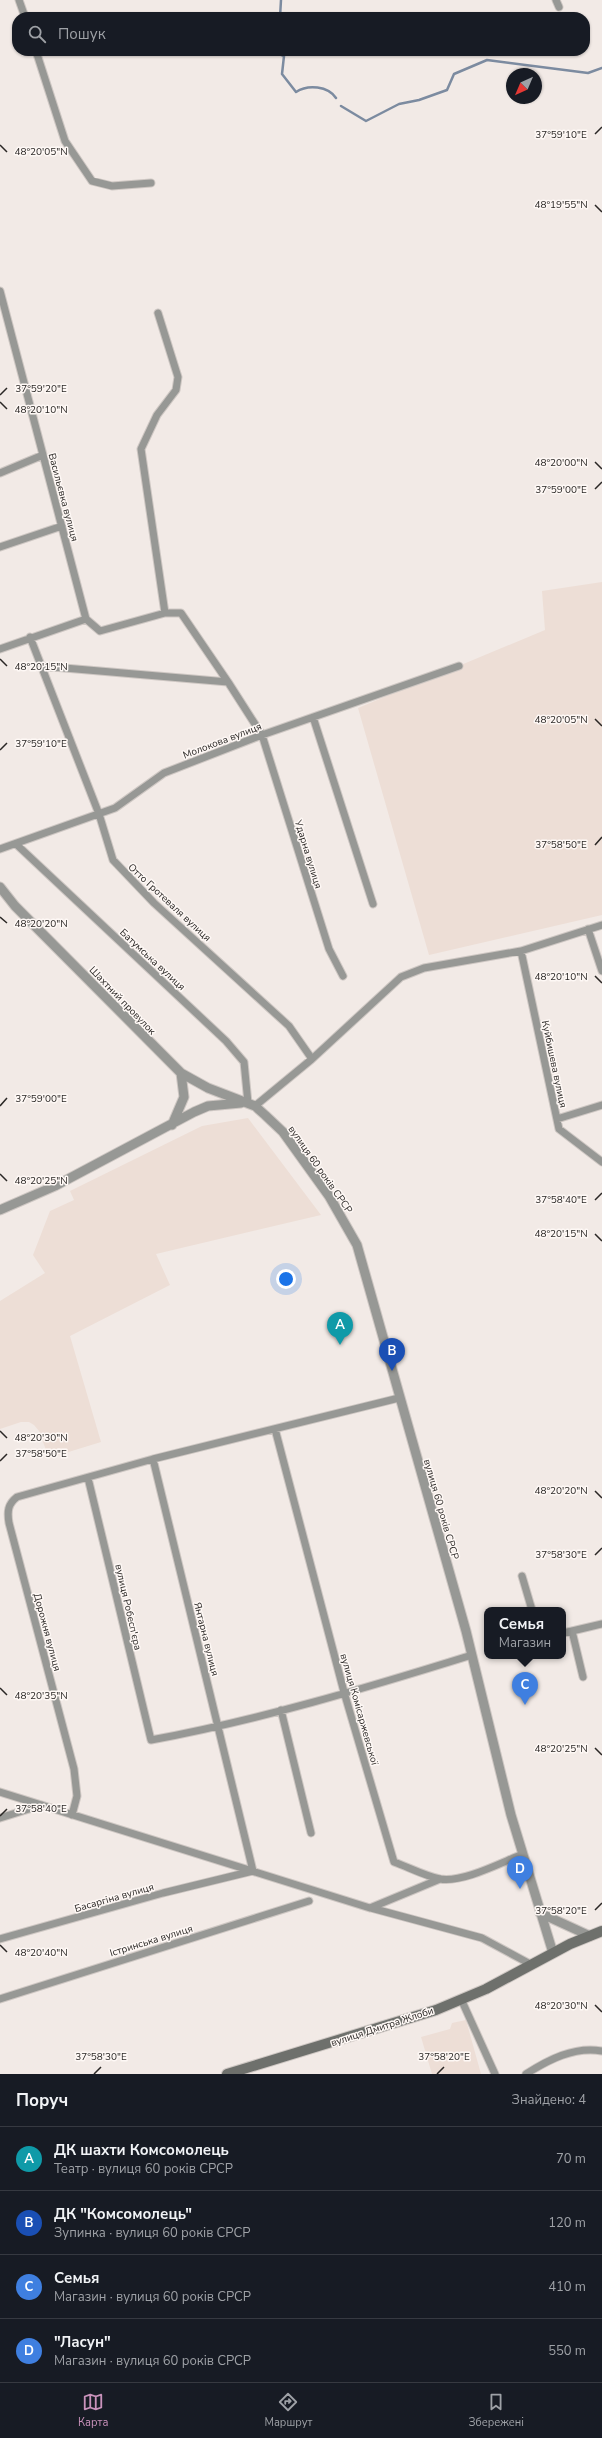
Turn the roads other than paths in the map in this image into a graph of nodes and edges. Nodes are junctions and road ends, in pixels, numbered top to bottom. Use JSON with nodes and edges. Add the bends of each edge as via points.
{"nodes":[{"id":1,"x":19,"y":0,"type":"edge"},
{"id":2,"x":23,"y":12,"type":"edge"},
{"id":3,"x":38,"y":56,"type":"edge"},
{"id":4,"x":151,"y":183,"type":"dead end"},
{"id":5,"x":0,"y":291,"type":"edge"},
{"id":6,"x":158,"y":313,"type":"dead end"},
{"id":7,"x":43,"y":455,"type":"junction"},
{"id":8,"x":0,"y":473,"type":"edge"},
{"id":9,"x":62,"y":526,"type":"junction"},
{"id":10,"x":0,"y":547,"type":"edge"},
{"id":11,"x":165,"y":613,"type":"junction"},
{"id":12,"x":86,"y":619,"type":"junction"},
{"id":13,"x":30,"y":637,"type":"junction"},
{"id":14,"x":0,"y":648,"type":"edge"},
{"id":15,"x":41,"y":666,"type":"junction"},
{"id":16,"x":459,"y":666,"type":"dead end"},
{"id":17,"x":228,"y":682,"type":"junction"},
{"id":18,"x":313,"y":717,"type":"junction"},
{"id":19,"x":262,"y":735,"type":"junction"},
{"id":20,"x":99,"y":814,"type":"junction"},
{"id":21,"x":16,"y":844,"type":"junction"},
{"id":22,"x":0,"y":849,"type":"edge"},
{"id":23,"x":0,"y":887,"type":"edge"},
{"id":24,"x":373,"y":904,"type":"dead end"},
{"id":25,"x":602,"y":925,"type":"edge"},
{"id":26,"x":588,"y":929,"type":"junction"},
{"id":27,"x":521,"y":951,"type":"junction"},
{"id":28,"x":602,"y":971,"type":"edge"},
{"id":29,"x":343,"y":976,"type":"dead end"},
{"id":30,"x":312,"y":1059,"type":"junction"},
{"id":31,"x":181,"y":1073,"type":"junction"},
{"id":32,"x":252,"y":1104,"type":"junction"},
{"id":33,"x":602,"y":1105,"type":"edge"},
{"id":34,"x":557,"y":1119,"type":"junction"},
{"id":35,"x":172,"y":1125,"type":"junction"},
{"id":36,"x":602,"y":1162,"type":"edge"},
{"id":37,"x":0,"y":1210,"type":"edge"},
{"id":38,"x":399,"y":1398,"type":"junction"},
{"id":39,"x":276,"y":1429,"type":"junction"},
{"id":40,"x":153,"y":1459,"type":"junction"},
{"id":41,"x":88,"y":1478,"type":"junction"},
{"id":42,"x":522,"y":1576,"type":"dead end"},
{"id":43,"x":531,"y":1607,"type":"edge"},
{"id":44,"x":602,"y":1624,"type":"edge"},
{"id":45,"x":572,"y":1631,"type":"junction"},
{"id":46,"x":566,"y":1632,"type":"edge"},
{"id":47,"x":472,"y":1655,"type":"junction"},
{"id":48,"x":583,"y":1677,"type":"dead end"},
{"id":49,"x":344,"y":1692,"type":"junction"},
{"id":50,"x":282,"y":1710,"type":"junction"},
{"id":51,"x":218,"y":1728,"type":"junction"},
{"id":52,"x":0,"y":1792,"type":"edge"},
{"id":53,"x":42,"y":1805,"type":"junction"},
{"id":54,"x":72,"y":1815,"type":"junction"},
{"id":55,"x":0,"y":1818,"type":"edge"},
{"id":56,"x":311,"y":1833,"type":"dead end"},
{"id":57,"x":523,"y":1854,"type":"junction"},
{"id":58,"x":254,"y":1871,"type":"junction"},
{"id":59,"x":440,"y":1879,"type":"junction"},
{"id":60,"x":309,"y":1901,"type":"dead end"},
{"id":61,"x":370,"y":1908,"type":"junction"},
{"id":62,"x":540,"y":1913,"type":"junction"},
{"id":63,"x":602,"y":1931,"type":"edge"},
{"id":64,"x":590,"y":1936,"type":"junction"},
{"id":65,"x":0,"y":1939,"type":"edge"},
{"id":66,"x":553,"y":1953,"type":"junction"},
{"id":67,"x":532,"y":1965,"type":"junction"},
{"id":68,"x":461,"y":1999,"type":"junction"},
{"id":69,"x":0,"y":2000,"type":"edge"},
{"id":70,"x":602,"y":2051,"type":"edge"},
{"id":71,"x":227,"y":2074,"type":"edge"},
{"id":72,"x":495,"y":2074,"type":"edge"},
{"id":73,"x":526,"y":2074,"type":"edge"}],
"edges":[{"from":1,"to":2,"type":"street"},
{"from":3,"to":4,"type":"street","via":[[65,141],[92,181],[112,186]]},
{"from":5,"to":7,"type":"street","name":"Васильєвка вулиця"},
{"from":6,"to":11,"type":"street","via":[[178,377],[176,390],[157,415],[141,449]]},
{"from":7,"to":8,"type":"street"},
{"from":7,"to":9,"type":"street","name":"Васильєвка вулиця"},
{"from":9,"to":10,"type":"street"},
{"from":9,"to":12,"type":"street","name":"Васильєвка вулиця"},
{"from":11,"to":12,"type":"street","via":[[100,631]]},
{"from":11,"to":17,"type":"street","name":"Ударна вулиця","via":[[181,613]]},
{"from":12,"to":13,"type":"street"},
{"from":13,"to":14,"type":"street"},
{"from":13,"to":15,"type":"street","name":"Отто Гротеваля вулиця"},
{"from":15,"to":17,"type":"street"},
{"from":15,"to":20,"type":"street","name":"Отто Гротеваля вулиця"},
{"from":16,"to":18,"type":"street","name":"Молокова вулиця"},
{"from":17,"to":19,"type":"street","name":"Ударна вулиця"},
{"from":18,"to":19,"type":"street","name":"Молокова вулиця"},
{"from":18,"to":24,"type":"street"},
{"from":19,"to":20,"type":"street","name":"Молокова вулиця","via":[[164,773],[115,808]]},
{"from":19,"to":29,"type":"street","name":"Ударна вулиця","via":[[329,949]]},
{"from":20,"to":21,"type":"street","name":"Молокова вулиця"},
{"from":20,"to":30,"type":"street","name":"Отто Гротеваля вулиця","via":[[107,848],[122,872],[289,1026]]},
{"from":21,"to":22,"type":"street","name":"Молокова вулиця"},
{"from":21,"to":32,"type":"street","name":"Батумська вулиця","via":[[226,1041],[244,1062]]},
{"from":23,"to":31,"type":"street","name":"Шахтний провулок","via":[[15,906]]},
{"from":25,"to":26,"type":"street"},
{"from":26,"to":27,"type":"street"},
{"from":26,"to":28,"type":"street"},
{"from":27,"to":30,"type":"street","via":[[424,968],[401,977]]},
{"from":27,"to":34,"type":"street","name":"Куйбишева вулиця"},
{"from":30,"to":32,"type":"street"},
{"from":31,"to":32,"type":"street","name":"Шахтний провулок","via":[[208,1088]]},
{"from":31,"to":35,"type":"street","via":[[184,1097]]},
{"from":32,"to":35,"type":"street","via":[[223,1103],[208,1106]]},
{"from":32,"to":38,"type":"street","name":"вулиця 60 років СРСР","via":[[283,1132],[349,1228],[364,1262]]},
{"from":33,"to":34,"type":"street"},
{"from":34,"to":36,"type":"street","name":"Куйбишева вулиця","via":[[559,1129]]},
{"from":35,"to":37,"type":"street","via":[[54,1186]]},
{"from":38,"to":39,"type":"street"},
{"from":38,"to":47,"type":"street","name":"вулиця 60 років СРСР"},
{"from":39,"to":40,"type":"street"},
{"from":39,"to":49,"type":"street","name":"вулиця Комісаржевської"},
{"from":40,"to":41,"type":"street"},
{"from":40,"to":51,"type":"street","name":"Янтарна вулиця"},
{"from":41,"to":51,"type":"street","name":"вулиця Робесп'єра","via":[[150,1740]]},
{"from":41,"to":54,"type":"street","name":"Дорожня вулиця","via":[[18,1497],[8,1508],[9,1523],[74,1769],[77,1796]]},
{"from":42,"to":43,"type":"street"},
{"from":44,"to":45,"type":"street"},
{"from":45,"to":46,"type":"street"},
{"from":45,"to":48,"type":"street"},
{"from":47,"to":49,"type":"street"},
{"from":47,"to":57,"type":"street","name":"вулиця 60 років СРСР"},
{"from":49,"to":50,"type":"street"},
{"from":49,"to":59,"type":"street","name":"вулиця Комісаржевської","via":[[394,1862]]},
{"from":50,"to":51,"type":"street"},
{"from":50,"to":56,"type":"street"},
{"from":51,"to":58,"type":"street","name":"Янтарна вулиця"},
{"from":52,"to":53,"type":"street"},
{"from":53,"to":54,"type":"street"},
{"from":53,"to":55,"type":"street"},
{"from":54,"to":58,"type":"street"},
{"from":57,"to":59,"type":"street","name":"вулиця Комісаржевської","via":[[477,1872],[453,1879]]},
{"from":57,"to":62,"type":"street","name":"вулиця 60 років СРСР"},
{"from":58,"to":61,"type":"street"},
{"from":58,"to":65,"type":"street","name":"Басаргіна вулиця"},
{"from":59,"to":61,"type":"street"},
{"from":60,"to":69,"type":"street","name":"Істринська вулиця"},
{"from":61,"to":67,"type":"street","via":[[482,1938]]},
{"from":62,"to":64,"type":"street"},
{"from":62,"to":66,"type":"street","name":"вулиця 60 років СРСР"},
{"from":63,"to":64,"type":"main road","name":"вулиця Дмитра Жлоби"},
{"from":64,"to":66,"type":"main road","name":"вулиця Дмитра Жлоби"},
{"from":66,"to":67,"type":"main road","name":"вулиця Дмитра Жлоби"},
{"from":67,"to":68,"type":"main road","name":"вулиця Дмитра Жлоби"},
{"from":68,"to":71,"type":"main road","name":"вулиця Дмитра Жлоби","via":[[411,2019]]},
{"from":68,"to":72,"type":"street"},
{"from":70,"to":73,"type":"street","via":[[584,2051],[551,2058]]}]}
